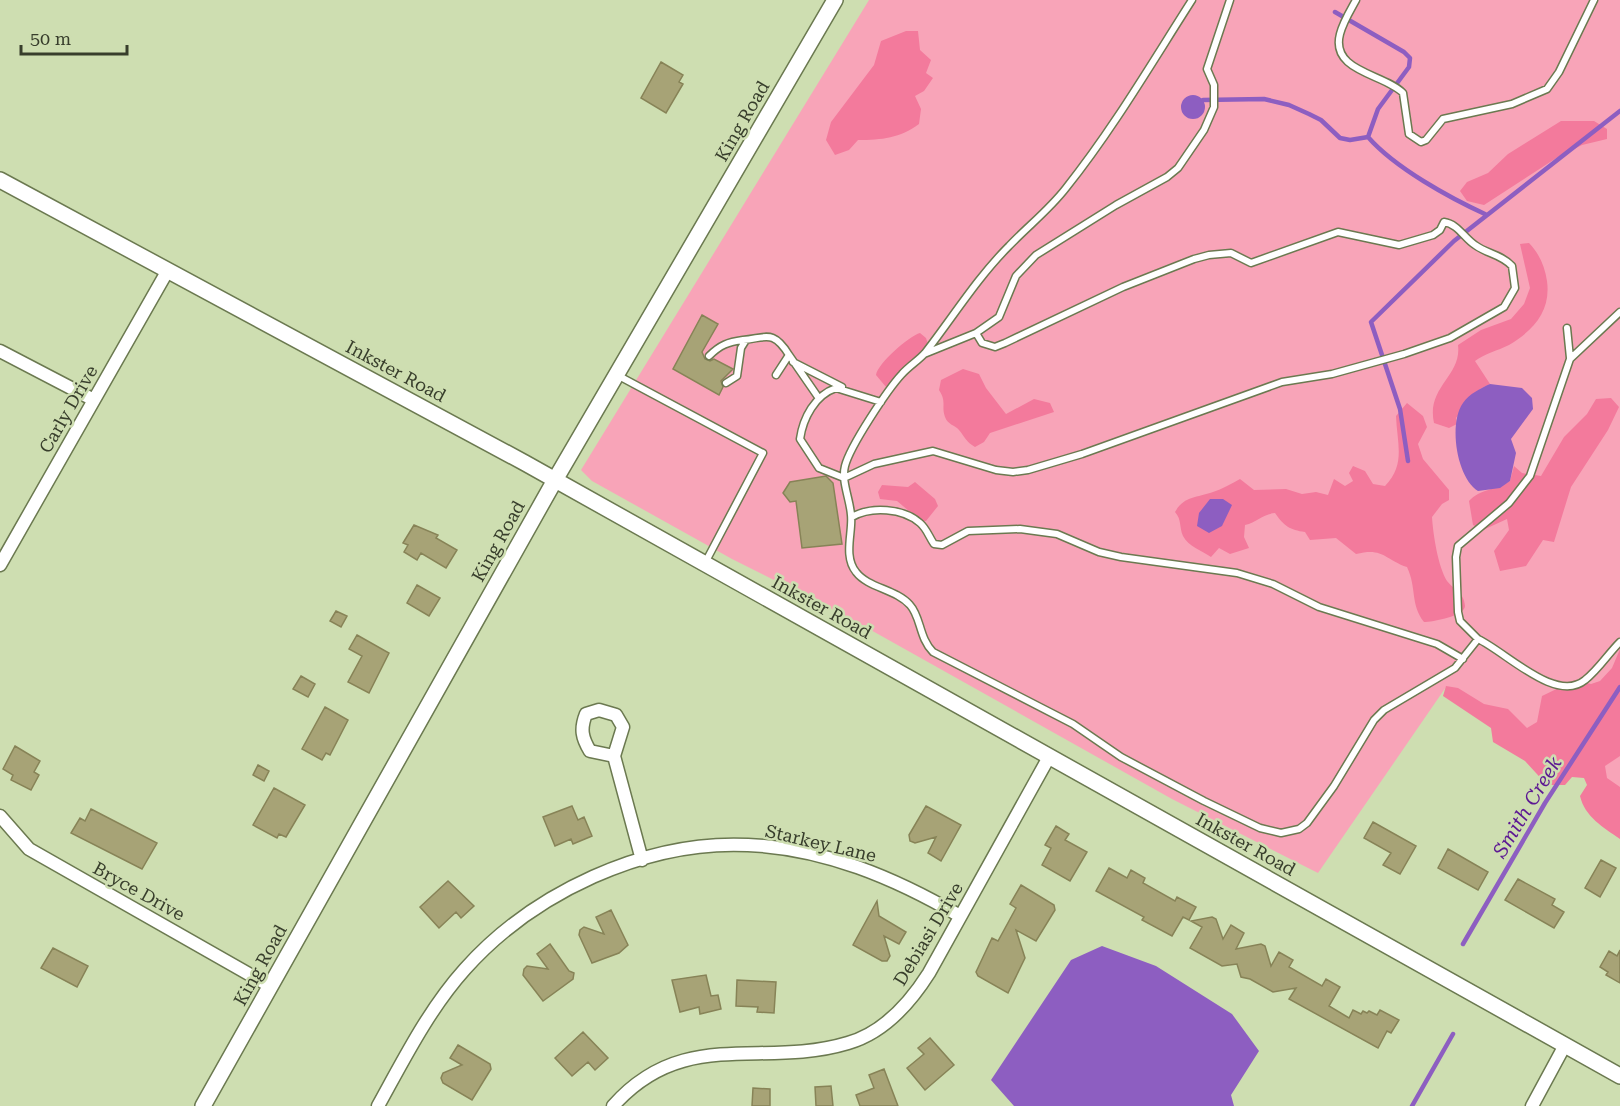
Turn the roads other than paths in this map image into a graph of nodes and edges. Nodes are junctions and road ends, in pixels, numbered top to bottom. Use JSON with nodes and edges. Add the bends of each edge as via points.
{"nodes":[{"id":1,"x":835,"y":0,"type":"edge"},
{"id":2,"x":1192,"y":0,"type":"edge"},
{"id":3,"x":1230,"y":0,"type":"edge"},
{"id":4,"x":1356,"y":0,"type":"edge"},
{"id":5,"x":1594,"y":0,"type":"edge"},
{"id":6,"x":0,"y":180,"type":"edge"},
{"id":7,"x":168,"y":270,"type":"junction"},
{"id":8,"x":1620,"y":312,"type":"edge"},
{"id":9,"x":1567,"y":328,"type":"dead end"},
{"id":10,"x":976,"y":333,"type":"junction"},
{"id":11,"x":746,"y":340,"type":"junction"},
{"id":12,"x":0,"y":351,"type":"edge"},
{"id":13,"x":789,"y":354,"type":"junction"},
{"id":14,"x":924,"y":354,"type":"junction"},
{"id":15,"x":709,"y":356,"type":"dead end"},
{"id":16,"x":1570,"y":359,"type":"junction"},
{"id":17,"x":792,"y":362,"type":"junction"},
{"id":18,"x":617,"y":375,"type":"junction"},
{"id":19,"x":776,"y":375,"type":"dead end"},
{"id":20,"x":726,"y":382,"type":"dead end"},
{"id":21,"x":846,"y":389,"type":"junction"},
{"id":22,"x":818,"y":397,"type":"junction"},
{"id":23,"x":94,"y":400,"type":"junction"},
{"id":24,"x":880,"y":402,"type":"junction"},
{"id":25,"x":844,"y":478,"type":"junction"},
{"id":26,"x":555,"y":480,"type":"junction"},
{"id":27,"x":852,"y":517,"type":"junction"},
{"id":28,"x":704,"y":564,"type":"junction"},
{"id":29,"x":0,"y":565,"type":"edge"},
{"id":30,"x":1478,"y":639,"type":"junction"},
{"id":31,"x":1620,"y":642,"type":"edge"},
{"id":32,"x":1463,"y":659,"type":"junction"},
{"id":33,"x":614,"y":756,"type":"dead end"},
{"id":34,"x":1049,"y":757,"type":"junction"},
{"id":35,"x":0,"y":816,"type":"edge"},
{"id":36,"x":642,"y":860,"type":"junction"},
{"id":37,"x":960,"y":916,"type":"junction"},
{"id":38,"x":270,"y":986,"type":"junction"},
{"id":39,"x":1565,"y":1045,"type":"junction"},
{"id":40,"x":1620,"y":1076,"type":"edge"},
{"id":41,"x":203,"y":1106,"type":"edge"},
{"id":42,"x":378,"y":1106,"type":"edge"},
{"id":43,"x":613,"y":1106,"type":"edge"},
{"id":44,"x":1532,"y":1106,"type":"edge"}],
"edges":[{"from":1,"to":18,"type":"street","name":"King Road"},
{"from":2,"to":14,"type":"lane","via":[[1116,121],[1078,172],[1041,218],[1009,245],[954,310]]},
{"from":3,"to":10,"type":"lane","via":[[1207,69],[1214,85],[1214,107],[1187,157],[1167,177],[1036,255],[1016,276],[999,318]]},
{"from":4,"to":5,"type":"lane","via":[[1338,42],[1346,60],[1403,93],[1409,134],[1421,142],[1443,119],[1512,104],[1547,89]]},
{"from":6,"to":7,"type":"street","name":"Inkster Road"},
{"from":7,"to":23,"type":"street","name":"Carly Drive"},
{"from":7,"to":26,"type":"street","name":"Inkster Road"},
{"from":8,"to":16,"type":"lane"},
{"from":9,"to":16,"type":"lane"},
{"from":10,"to":14,"type":"lane"},
{"from":10,"to":25,"type":"lane","via":[[982,343],[995,347],[1143,278],[1209,255],[1231,253],[1251,263],[1338,232],[1399,245],[1433,235],[1444,222],[1459,229],[1477,247],[1507,260],[1515,277],[1511,297],[1504,307],[1468,328],[1373,363],[1282,382],[1082,454],[1012,472],[933,451],[874,464]]},
{"from":11,"to":13,"type":"lane","via":[[764,335],[782,344]]},
{"from":11,"to":15,"type":"lane","via":[[718,346]]},
{"from":11,"to":20,"type":"lane","via":[[737,376]]},
{"from":12,"to":23,"type":"street"},
{"from":13,"to":17,"type":"lane"},
{"from":13,"to":19,"type":"lane"},
{"from":14,"to":24,"type":"lane","via":[[901,374]]},
{"from":16,"to":30,"type":"lane","via":[[1530,476],[1509,503],[1463,541],[1456,552],[1460,621]]},
{"from":17,"to":21,"type":"lane"},
{"from":17,"to":22,"type":"lane"},
{"from":18,"to":26,"type":"street","name":"King Road"},
{"from":18,"to":28,"type":"lane","via":[[763,453]]},
{"from":21,"to":22,"type":"lane","via":[[836,388]]},
{"from":21,"to":24,"type":"lane"},
{"from":22,"to":25,"type":"lane","via":[[801,428],[800,440],[819,468]]},
{"from":23,"to":29,"type":"street","name":"Carly Drive"},
{"from":24,"to":25,"type":"lane","via":[[845,465]]},
{"from":25,"to":27,"type":"lane"},
{"from":26,"to":28,"type":"street","name":"Inkster Road"},
{"from":26,"to":38,"type":"street","name":"King Road"},
{"from":27,"to":32,"type":"lane","via":[[863,510],[901,513],[914,518],[934,544],[942,545],[968,531],[1020,529],[1056,534],[1120,557],[1250,576],[1319,607],[1437,644]]},
{"from":27,"to":32,"type":"lane","via":[[849,539],[856,573],[912,607],[922,637],[933,652],[1073,723],[1121,757],[1204,801],[1260,828],[1281,833],[1307,823],[1384,710],[1444,676]]},
{"from":28,"to":34,"type":"street","name":"Inkster Road"},
{"from":30,"to":31,"type":"lane","via":[[1550,684],[1569,687],[1586,680]]},
{"from":30,"to":32,"type":"lane"},
{"from":33,"to":36,"type":"street"},
{"from":34,"to":37,"type":"street","name":"Debiasi Drive"},
{"from":34,"to":39,"type":"street","name":"Inkster Road"},
{"from":35,"to":38,"type":"street","name":"Bryce Drive","via":[[29,849]]},
{"from":36,"to":37,"type":"street","name":"Starkey Lane","via":[[698,847],[748,845],[805,854],[857,866],[899,882]]},
{"from":36,"to":42,"type":"street","name":"Starkey Lane","via":[[602,872],[565,890],[509,927],[488,946],[431,1014]]},
{"from":37,"to":43,"type":"street","name":"Debiasi Drive","via":[[914,995],[891,1019],[865,1036],[809,1051],[691,1057],[650,1074]]},
{"from":38,"to":41,"type":"street","name":"King Road"},
{"from":39,"to":40,"type":"street","name":"Inkster Road"},
{"from":39,"to":44,"type":"street"}]}
